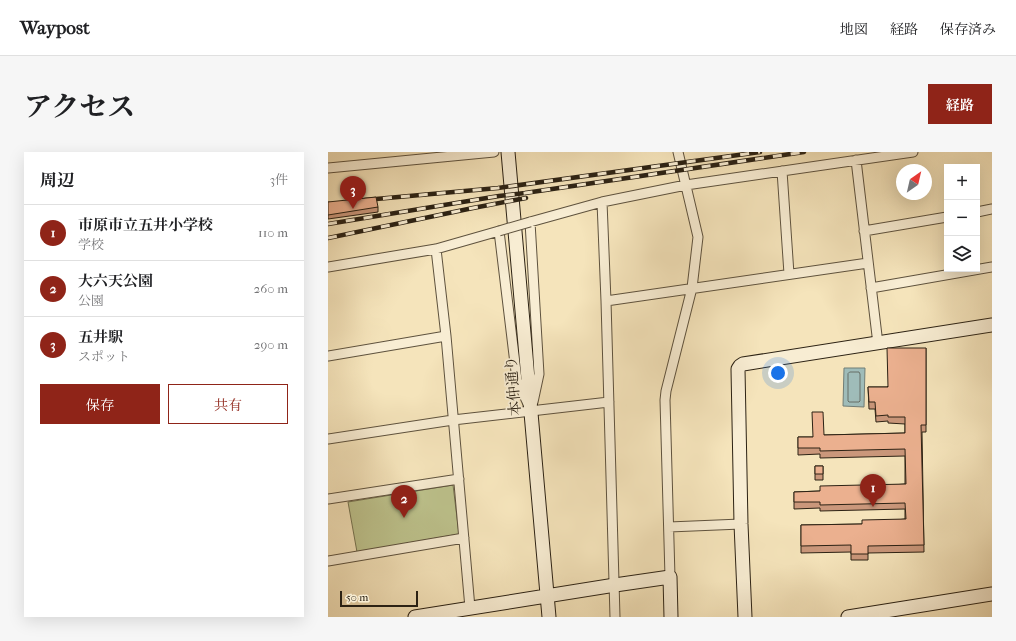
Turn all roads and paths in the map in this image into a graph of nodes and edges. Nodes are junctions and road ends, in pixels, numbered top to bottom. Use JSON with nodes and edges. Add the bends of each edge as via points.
{"nodes":[{"id":1,"x":493,"y":152,"type":"edge"},
{"id":2,"x":508,"y":152,"type":"edge"},
{"id":3,"x":678,"y":152,"type":"edge"},
{"id":4,"x":913,"y":152,"type":"edge"},
{"id":5,"x":856,"y":160,"type":"junction"},
{"id":6,"x":328,"y":168,"type":"edge"},
{"id":7,"x":782,"y":171,"type":"junction"},
{"id":8,"x":686,"y":185,"type":"junction"},
{"id":9,"x":602,"y":202,"type":"junction"},
{"id":10,"x":992,"y":209,"type":"edge"},
{"id":11,"x":980,"y":211,"type":"edge"},
{"id":12,"x":944,"y":218,"type":"edge"},
{"id":13,"x":530,"y":222,"type":"junction"},
{"id":14,"x":499,"y":231,"type":"junction"},
{"id":15,"x":864,"y":231,"type":"junction"},
{"id":16,"x":436,"y":250,"type":"junction"},
{"id":17,"x":868,"y":263,"type":"junction"},
{"id":18,"x":328,"y":267,"type":"edge"},
{"id":19,"x":992,"y":268,"type":"edge"},
{"id":20,"x":788,"y":274,"type":"junction"},
{"id":21,"x":692,"y":288,"type":"junction"},
{"id":22,"x":871,"y":288,"type":"junction"},
{"id":23,"x":606,"y":302,"type":"junction"},
{"id":24,"x":992,"y":325,"type":"edge"},
{"id":25,"x":446,"y":336,"type":"junction"},
{"id":26,"x":878,"y":344,"type":"junction"},
{"id":27,"x":328,"y":356,"type":"edge"},
{"id":28,"x":609,"y":402,"type":"junction"},
{"id":29,"x":531,"y":410,"type":"junction"},
{"id":30,"x":453,"y":420,"type":"junction"},
{"id":31,"x":328,"y":439,"type":"edge"},
{"id":32,"x":459,"y":479,"type":"junction"},
{"id":33,"x":328,"y":499,"type":"edge"},
{"id":34,"x":741,"y":524,"type":"junction"},
{"id":35,"x":669,"y":526,"type":"junction"},
{"id":36,"x":464,"y":538,"type":"junction"},
{"id":37,"x":328,"y":561,"type":"edge"},
{"id":38,"x":670,"y":577,"type":"junction"},
{"id":39,"x":614,"y":585,"type":"junction"},
{"id":40,"x":992,"y":594,"type":"edge"},
{"id":41,"x":548,"y":595,"type":"junction"},
{"id":42,"x":470,"y":608,"type":"junction"},
{"id":43,"x":888,"y":614,"type":"edge"},
{"id":44,"x":415,"y":617,"type":"edge"},
{"id":45,"x":549,"y":617,"type":"edge"},
{"id":46,"x":615,"y":617,"type":"edge"},
{"id":47,"x":671,"y":617,"type":"edge"},
{"id":48,"x":745,"y":617,"type":"edge"},
{"id":49,"x":848,"y":617,"type":"edge"}],
"edges":[{"from":1,"to":6,"type":"street"},
{"from":2,"to":29,"type":"street","name":"本仲通り"},
{"from":3,"to":8,"type":"street"},
{"from":4,"to":5,"type":"street"},
{"from":5,"to":7,"type":"street"},
{"from":5,"to":15,"type":"street"},
{"from":7,"to":8,"type":"street"},
{"from":7,"to":20,"type":"street"},
{"from":8,"to":9,"type":"street"},
{"from":8,"to":21,"type":"street","via":[[698,237]]},
{"from":9,"to":13,"type":"street"},
{"from":9,"to":23,"type":"street"},
{"from":10,"to":11,"type":"street"},
{"from":12,"to":15,"type":"street"},
{"from":13,"to":14,"type":"street","bridge":true},
{"from":13,"to":29,"type":"street","via":[[539,374]]},
{"from":14,"to":16,"type":"street"},
{"from":14,"to":29,"type":"street","via":[[517,380]]},
{"from":15,"to":17,"type":"street"},
{"from":16,"to":18,"type":"street"},
{"from":16,"to":25,"type":"street"},
{"from":17,"to":20,"type":"street"},
{"from":17,"to":22,"type":"street"},
{"from":19,"to":22,"type":"street"},
{"from":20,"to":21,"type":"street"},
{"from":21,"to":23,"type":"street"},
{"from":21,"to":35,"type":"street","via":[[665,400]]},
{"from":22,"to":26,"type":"street"},
{"from":23,"to":28,"type":"street"},
{"from":24,"to":26,"type":"street"},
{"from":25,"to":27,"type":"street"},
{"from":25,"to":30,"type":"street"},
{"from":26,"to":34,"type":"street","via":[[740,366],[738,370]]},
{"from":28,"to":29,"type":"street"},
{"from":28,"to":39,"type":"street"},
{"from":29,"to":30,"type":"street"},
{"from":29,"to":41,"type":"street","name":"本仲通り"},
{"from":30,"to":31,"type":"street"},
{"from":30,"to":32,"type":"street"},
{"from":32,"to":33,"type":"street"},
{"from":32,"to":36,"type":"street"},
{"from":34,"to":35,"type":"street"},
{"from":34,"to":48,"type":"street"},
{"from":35,"to":38,"type":"street"},
{"from":36,"to":37,"type":"street"},
{"from":36,"to":42,"type":"street"},
{"from":38,"to":39,"type":"street"},
{"from":38,"to":47,"type":"street"},
{"from":39,"to":41,"type":"street"},
{"from":39,"to":46,"type":"street"},
{"from":40,"to":43,"type":"street"},
{"from":41,"to":42,"type":"street"},
{"from":41,"to":45,"type":"street","name":"本仲通り"},
{"from":42,"to":44,"type":"street"},
{"from":43,"to":49,"type":"street"}]}
